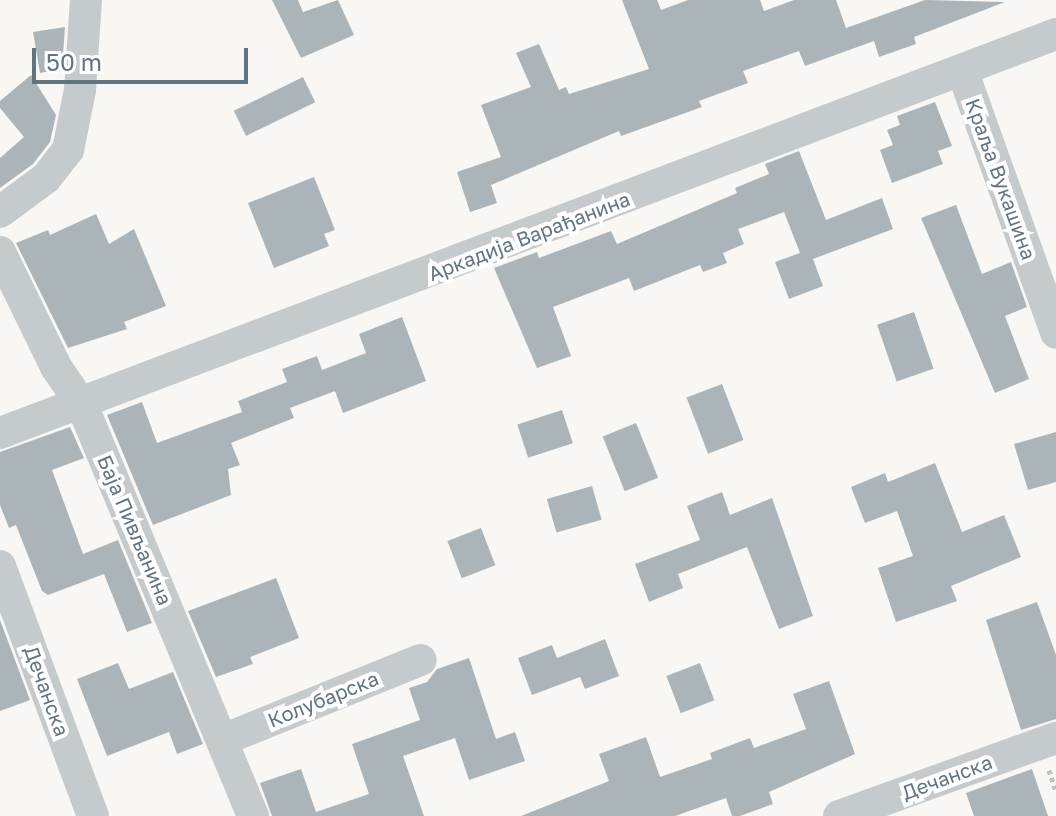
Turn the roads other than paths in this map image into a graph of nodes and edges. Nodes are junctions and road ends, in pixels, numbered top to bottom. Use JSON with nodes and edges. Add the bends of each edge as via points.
{"nodes":[{"id":1,"x":86,"y":0,"type":"edge"},
{"id":2,"x":1056,"y":34,"type":"edge"},
{"id":3,"x":962,"y":70,"type":"junction"},
{"id":4,"x":0,"y":212,"type":"edge"},
{"id":5,"x":0,"y":252,"type":"edge"},
{"id":6,"x":1056,"y":333,"type":"edge"},
{"id":7,"x":82,"y":405,"type":"junction"},
{"id":8,"x":0,"y":433,"type":"edge"},
{"id":9,"x":0,"y":566,"type":"edge"},
{"id":10,"x":421,"y":660,"type":"dead end"},
{"id":11,"x":1056,"y":738,"type":"edge"},
{"id":12,"x":225,"y":739,"type":"junction"},
{"id":13,"x":93,"y":816,"type":"edge"},
{"id":14,"x":253,"y":816,"type":"edge"},
{"id":15,"x":839,"y":816,"type":"edge"}],
"edges":[{"from":1,"to":4,"type":"street","via":[[80,90],[68,150],[46,178]]},
{"from":2,"to":3,"type":"street","name":"Аркадија Варађанина"},
{"from":3,"to":6,"type":"street","name":"Краља Вукашина"},
{"from":3,"to":7,"type":"street","name":"Аркадија Варађанина"},
{"from":5,"to":7,"type":"street","name":"Баја Пивљанина","via":[[56,367]]},
{"from":7,"to":8,"type":"street","name":"Аркадија Варађанина"},
{"from":7,"to":12,"type":"street","name":"Баја Пивљанина"},
{"from":9,"to":13,"type":"street","name":"Дечанска"},
{"from":10,"to":12,"type":"street","name":"Колубарска"},
{"from":11,"to":15,"type":"street","name":"Дечанска"},
{"from":12,"to":14,"type":"street","name":"Баја Пивљанина"}]}
